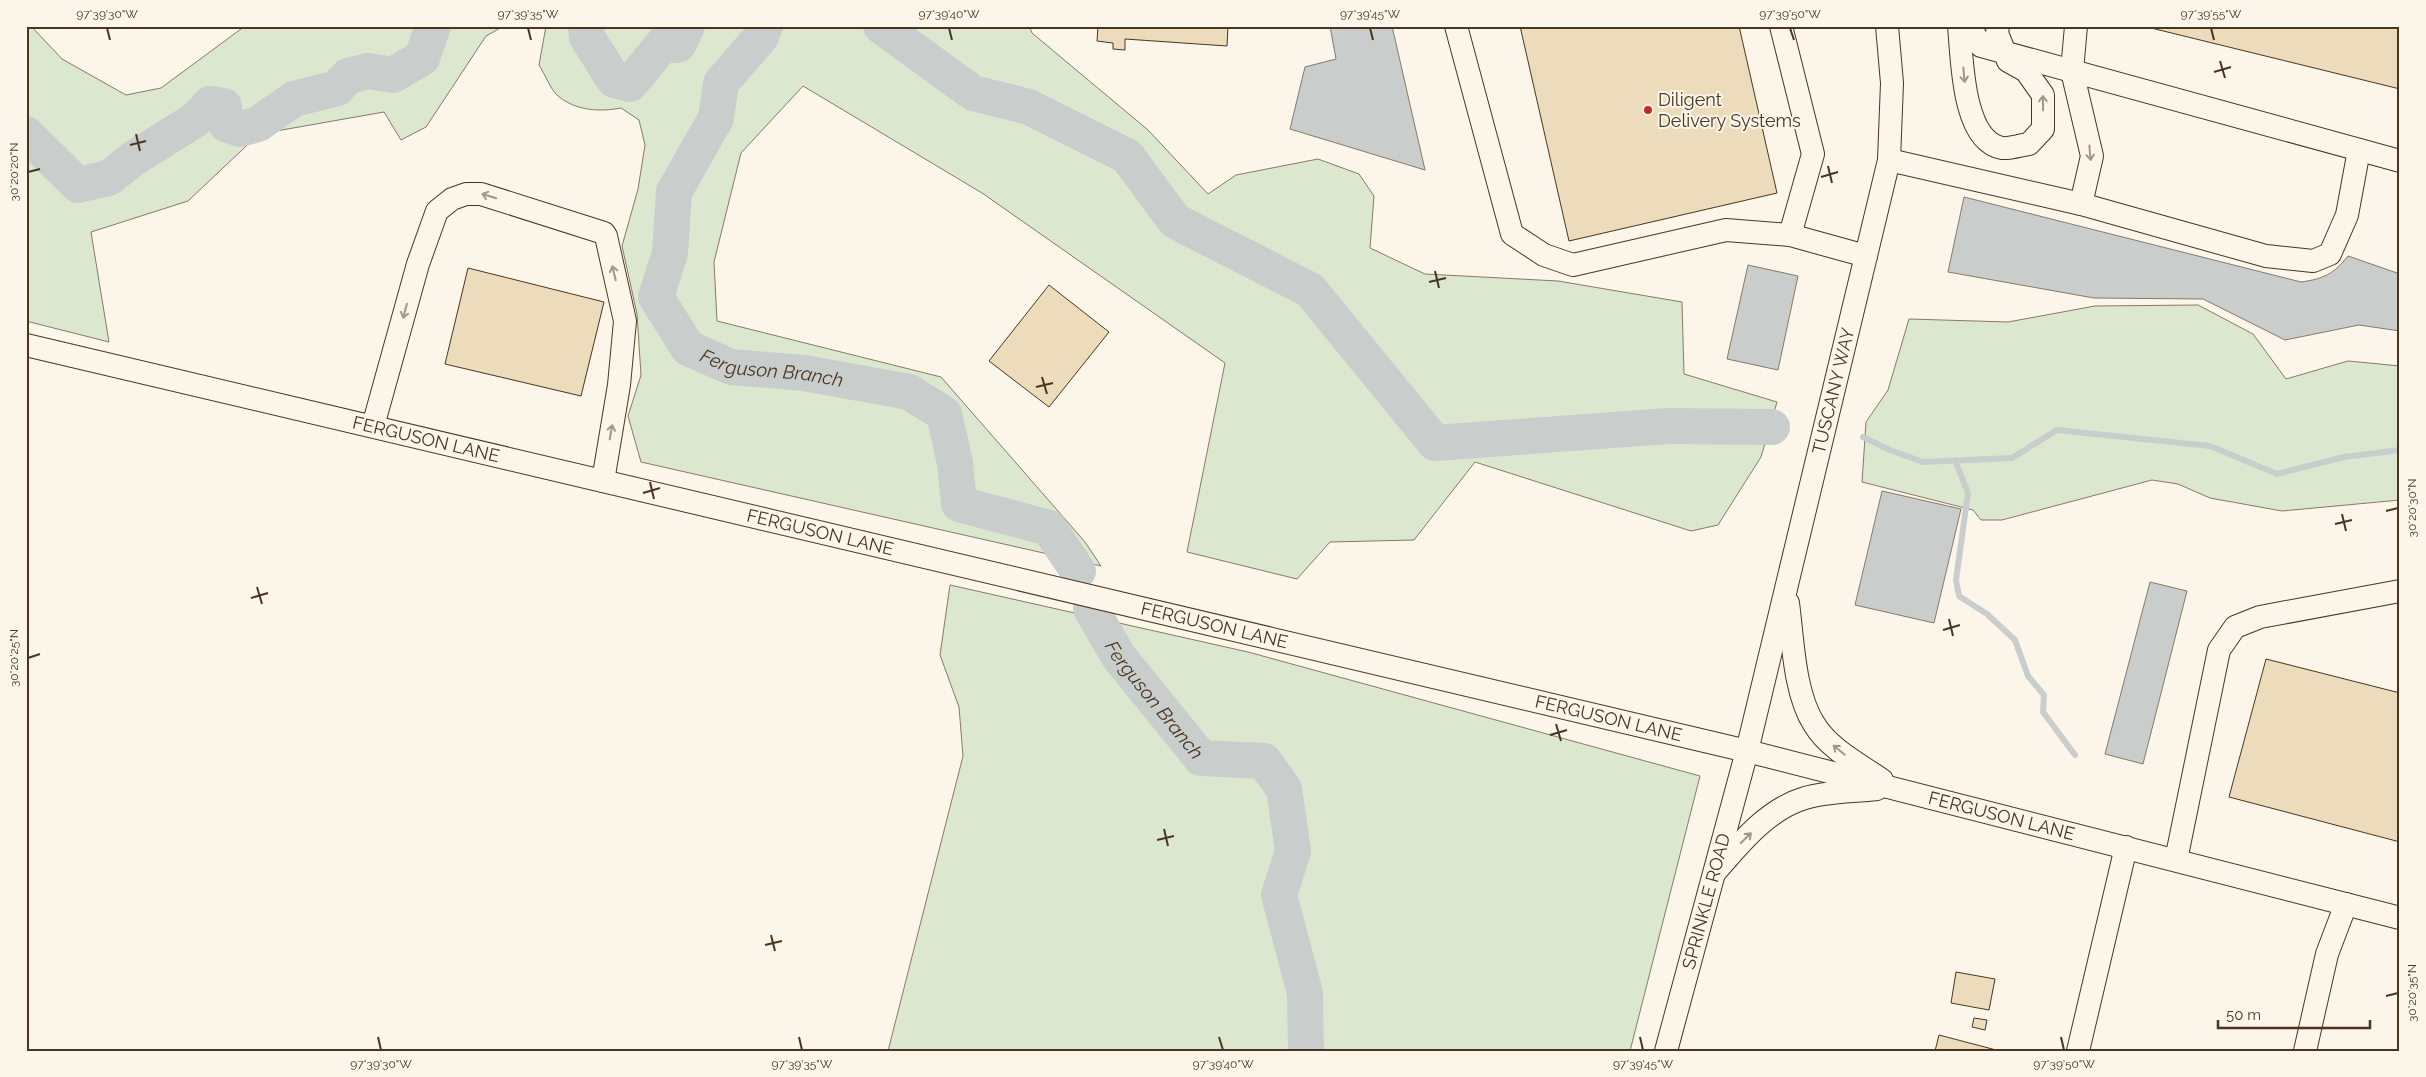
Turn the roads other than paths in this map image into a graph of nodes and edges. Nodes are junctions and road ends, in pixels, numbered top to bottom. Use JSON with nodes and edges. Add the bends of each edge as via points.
{"nodes":[{"id":1,"x":1456,"y":26,"type":"edge"},
{"id":2,"x":1781,"y":26,"type":"edge"},
{"id":3,"x":1886,"y":26,"type":"edge"},
{"id":4,"x":1959,"y":26,"type":"edge"},
{"id":5,"x":1970,"y":26,"type":"edge"},
{"id":6,"x":1998,"y":26,"type":"edge"},
{"id":7,"x":2076,"y":26,"type":"edge"},
{"id":8,"x":2005,"y":53,"type":"junction"},
{"id":9,"x":2072,"y":71,"type":"junction"},
{"id":10,"x":2359,"y":150,"type":"junction"},
{"id":11,"x":1889,"y":160,"type":"junction"},
{"id":12,"x":2400,"y":161,"type":"edge"},
{"id":13,"x":2082,"y":204,"type":"junction"},
{"id":14,"x":1790,"y":235,"type":"junction"},
{"id":15,"x":1866,"y":256,"type":"junction"},
{"id":16,"x":26,"y":345,"type":"edge"},
{"id":17,"x":373,"y":426,"type":"junction"},
{"id":18,"x":602,"y":480,"type":"junction"},
{"id":19,"x":1786,"y":588,"type":"junction"},
{"id":20,"x":2400,"y":591,"type":"edge"},
{"id":21,"x":1747,"y":751,"type":"junction"},
{"id":22,"x":1893,"y":788,"type":"junction"},
{"id":23,"x":2126,"y":847,"type":"junction"},
{"id":24,"x":2176,"y":860,"type":"junction"},
{"id":25,"x":1714,"y":874,"type":"junction"},
{"id":26,"x":2346,"y":904,"type":"junction"},
{"id":27,"x":2400,"y":918,"type":"edge"},
{"id":28,"x":1666,"y":1051,"type":"edge"},
{"id":29,"x":2078,"y":1051,"type":"edge"},
{"id":30,"x":2305,"y":1051,"type":"edge"}],
"edges":[{"from":1,"to":14,"type":"street","via":[[1512,234],[1544,255],[1573,265],[1726,230]]},
{"from":2,"to":14,"type":"street","via":[[1813,154]]},
{"from":3,"to":11,"type":"street","name":"TUSCANY WAY","via":[[1892,84]]},
{"from":4,"to":8,"type":"street","one_way":true,"via":[[1965,92],[1974,120],[1987,141],[2002,148],[2029,144],[2043,128],[2043,94],[2026,71],[2008,61]]},
{"from":5,"to":8,"type":"street","via":[[1980,46]]},
{"from":6,"to":8,"type":"street","via":[[1997,33]]},
{"from":7,"to":9,"type":"street"},
{"from":8,"to":9,"type":"street"},
{"from":9,"to":10,"type":"street"},
{"from":9,"to":13,"type":"street","one_way":true,"via":[[2092,156]]},
{"from":10,"to":12,"type":"street"},
{"from":10,"to":13,"type":"street","via":[[2347,215],[2330,254],[2313,261],[2266,256]]},
{"from":11,"to":13,"type":"street"},
{"from":11,"to":15,"type":"street","name":"TUSCANY WAY"},
{"from":14,"to":15,"type":"street"},
{"from":15,"to":19,"type":"street","name":"TUSCANY WAY"},
{"from":16,"to":17,"type":"street","name":"FERGUSON LANE"},
{"from":17,"to":18,"type":"street","name":"FERGUSON LANE"},
{"from":18,"to":17,"type":"street","one_way":true,"via":[[619,385],[625,321],[606,236],[482,194],[466,194],[452,199],[437,212],[418,264]]},
{"from":18,"to":21,"type":"street","name":"FERGUSON LANE"},
{"from":19,"to":21,"type":"street","name":"TUSCANY WAY"},
{"from":22,"to":19,"type":"street","one_way":true,"via":[[1840,751],[1814,724],[1804,705],[1798,678]]},
{"from":20,"to":24,"type":"street","via":[[2260,617],[2235,627],[2219,650]]},
{"from":21,"to":22,"type":"street","name":"FERGUSON LANE"},
{"from":21,"to":25,"type":"street","name":"SPRINKLE ROAD"},
{"from":22,"to":23,"type":"street","name":"FERGUSON LANE"},
{"from":25,"to":22,"type":"street","one_way":true,"via":[[1752,832],[1790,804],[1818,795]]},
{"from":23,"to":24,"type":"street","name":"FERGUSON LANE"},
{"from":23,"to":29,"type":"street"},
{"from":24,"to":26,"type":"street","name":"FERGUSON LANE"},
{"from":25,"to":28,"type":"street","name":"SPRINKLE ROAD"},
{"from":26,"to":27,"type":"street","name":"FERGUSON LANE"},
{"from":26,"to":30,"type":"street","via":[[2327,954]]}]}
